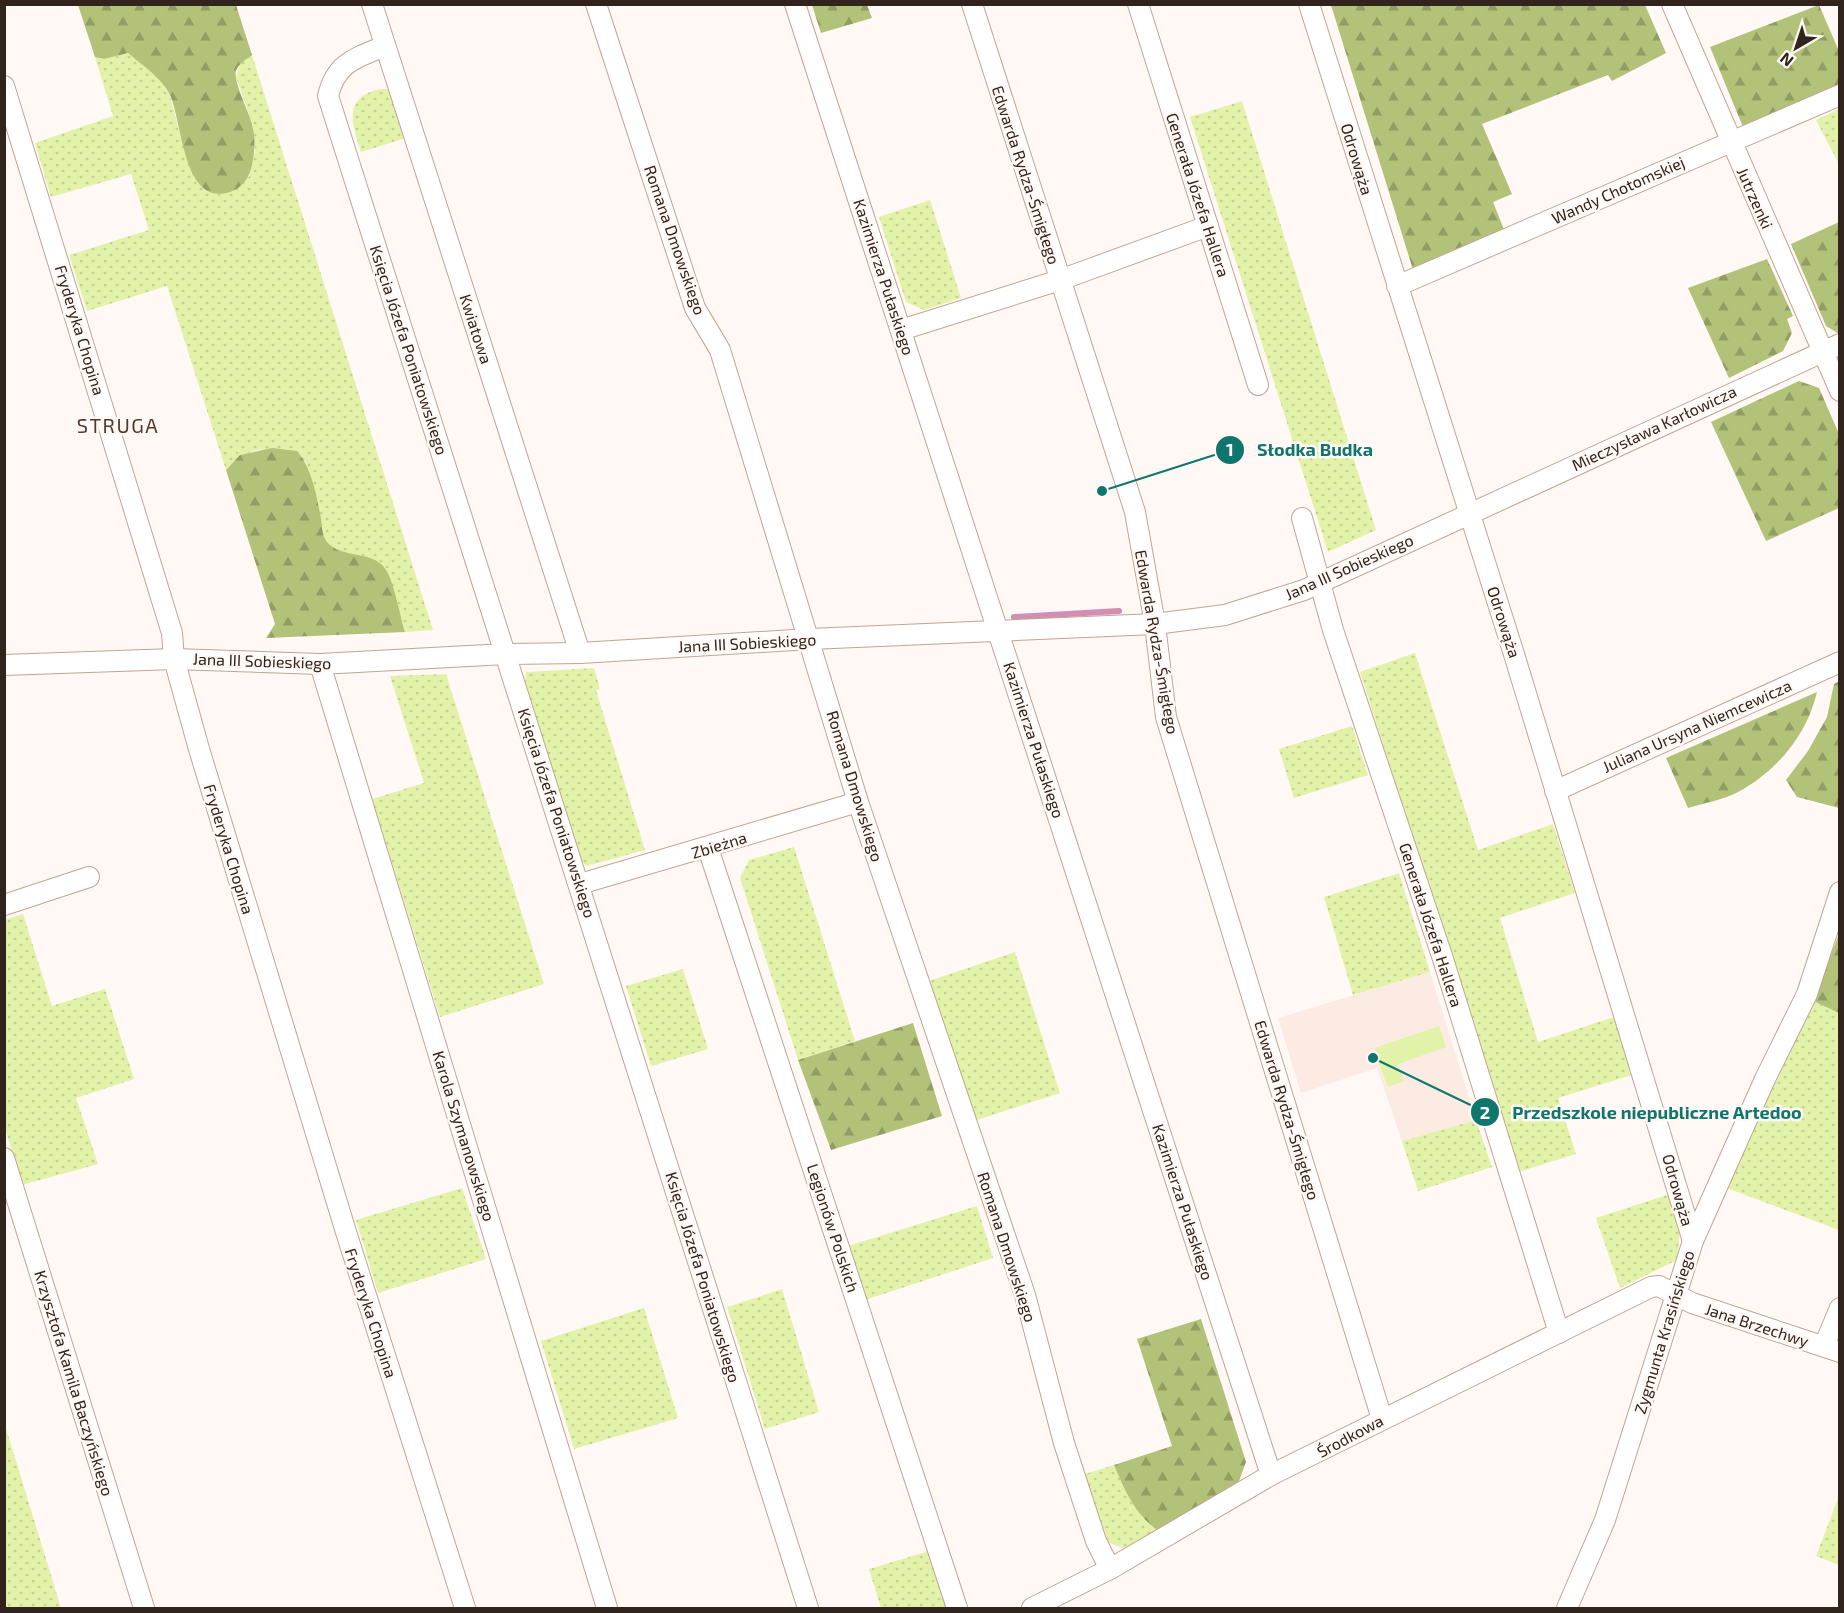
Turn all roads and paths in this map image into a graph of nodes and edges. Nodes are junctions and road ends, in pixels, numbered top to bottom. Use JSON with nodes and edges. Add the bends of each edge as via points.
{"nodes":[{"id":1,"x":372,"y":4,"type":"edge"},
{"id":2,"x":596,"y":4,"type":"edge"},
{"id":3,"x":795,"y":4,"type":"edge"},
{"id":4,"x":972,"y":4,"type":"edge"},
{"id":5,"x":1138,"y":4,"type":"edge"},
{"id":6,"x":1309,"y":4,"type":"edge"},
{"id":7,"x":1672,"y":4,"type":"edge"},
{"id":8,"x":385,"y":46,"type":"junction"},
{"id":9,"x":4,"y":86,"type":"edge"},
{"id":10,"x":1839,"y":95,"type":"edge"},
{"id":11,"x":1730,"y":141,"type":"junction"},
{"id":12,"x":1208,"y":226,"type":"junction"},
{"id":13,"x":1060,"y":279,"type":"junction"},
{"id":14,"x":1397,"y":286,"type":"junction"},
{"id":15,"x":901,"y":330,"type":"junction"},
{"id":16,"x":1831,"y":348,"type":"edge"},
{"id":17,"x":1258,"y":385,"type":"dead end"},
{"id":18,"x":1839,"y":391,"type":"edge"},
{"id":19,"x":1469,"y":513,"type":"junction"},
{"id":20,"x":1302,"y":518,"type":"dead end"},
{"id":21,"x":1321,"y":583,"type":"junction"},
{"id":22,"x":1155,"y":624,"type":"junction"},
{"id":23,"x":998,"y":631,"type":"junction"},
{"id":24,"x":810,"y":639,"type":"junction"},
{"id":25,"x":580,"y":653,"type":"junction"},
{"id":26,"x":506,"y":654,"type":"junction"},
{"id":27,"x":174,"y":658,"type":"junction"},
{"id":28,"x":1839,"y":662,"type":"edge"},
{"id":29,"x":320,"y":664,"type":"junction"},
{"id":30,"x":4,"y":665,"type":"edge"},
{"id":31,"x":1555,"y":791,"type":"junction"},
{"id":32,"x":858,"y":802,"type":"junction"},
{"id":33,"x":708,"y":848,"type":"junction"},
{"id":34,"x":89,"y":877,"type":"dead end"},
{"id":35,"x":580,"y":884,"type":"junction"},
{"id":36,"x":1839,"y":892,"type":"edge"},
{"id":37,"x":4,"y":905,"type":"edge"},
{"id":38,"x":4,"y":1158,"type":"edge"},
{"id":39,"x":1693,"y":1241,"type":"junction"},
{"id":40,"x":1676,"y":1295,"type":"junction"},
{"id":41,"x":1839,"y":1308,"type":"edge"},
{"id":42,"x":1559,"y":1333,"type":"junction"},
{"id":43,"x":1832,"y":1349,"type":"edge"},
{"id":44,"x":1382,"y":1419,"type":"junction"},
{"id":45,"x":1270,"y":1476,"type":"junction"},
{"id":46,"x":1110,"y":1569,"type":"junction"},
{"id":47,"x":144,"y":1608,"type":"edge"},
{"id":48,"x":465,"y":1608,"type":"edge"},
{"id":49,"x":607,"y":1608,"type":"edge"},
{"id":50,"x":808,"y":1608,"type":"edge"},
{"id":51,"x":957,"y":1608,"type":"edge"},
{"id":52,"x":1032,"y":1608,"type":"edge"},
{"id":53,"x":1567,"y":1608,"type":"edge"}],
"edges":[{"from":1,"to":8,"type":"street","name":"Kwiatowa"},
{"from":2,"to":24,"type":"street","name":"Romana Dmowskiego","via":[[695,308],[720,350]]},
{"from":3,"to":15,"type":"street","name":"Kazimierza Pułaskiego"},
{"from":4,"to":13,"type":"street","name":"Edwarda Rydza-Śmigłego"},
{"from":5,"to":12,"type":"street","name":"Generała Józefa Hallera"},
{"from":6,"to":14,"type":"street","name":"Odrowąża"},
{"from":7,"to":11,"type":"street","name":"Jutrzenki"},
{"from":8,"to":25,"type":"street","name":"Kwiatowa"},
{"from":8,"to":26,"type":"street","name":"Księcia Józefa Poniatowskiego","via":[[347,62],[332,80],[328,96]]},
{"from":9,"to":27,"type":"street","name":"Fryderyka Chopina","via":[[168,622]]},
{"from":10,"to":11,"type":"street","name":"Wandy Chotomskiej"},
{"from":11,"to":14,"type":"street","name":"Wandy Chotomskiej"},
{"from":11,"to":16,"type":"street","name":"Jutrzenki"},
{"from":12,"to":13,"type":"street"},
{"from":12,"to":17,"type":"street","name":"Generała Józefa Hallera"},
{"from":13,"to":15,"type":"street"},
{"from":13,"to":22,"type":"street","name":"Edwarda Rydza-Śmigłego","via":[[1135,512]]},
{"from":14,"to":19,"type":"street","name":"Odrowąża"},
{"from":15,"to":23,"type":"street","name":"Kazimierza Pułaskiego"},
{"from":16,"to":18,"type":"street","name":"Jutrzenki"},
{"from":16,"to":19,"type":"street","name":"Mieczysława Karłowicza"},
{"from":19,"to":21,"type":"street","name":"Jana III Sobieskiego"},
{"from":19,"to":31,"type":"street","name":"Odrowąża"},
{"from":20,"to":21,"type":"street","name":"Generała Józefa Hallera"},
{"from":21,"to":22,"type":"street","name":"Jana III Sobieskiego","via":[[1225,615]]},
{"from":21,"to":42,"type":"street","name":"Generała Józefa Hallera"},
{"from":22,"to":23,"type":"street","name":"Jana III Sobieskiego"},
{"from":22,"to":44,"type":"street","name":"Edwarda Rydza-Śmigłego","via":[[1166,717]]},
{"from":23,"to":24,"type":"street","name":"Jana III Sobieskiego"},
{"from":23,"to":45,"type":"street","name":"Kazimierza Pułaskiego"},
{"from":24,"to":25,"type":"street","name":"Jana III Sobieskiego"},
{"from":24,"to":32,"type":"street","name":"Romana Dmowskiego"},
{"from":25,"to":26,"type":"street","name":"Jana III Sobieskiego"},
{"from":26,"to":29,"type":"street","name":"Jana III Sobieskiego"},
{"from":26,"to":35,"type":"street","name":"Księcia Józefa Poniatowskiego"},
{"from":27,"to":29,"type":"street","name":"Jana III Sobieskiego"},
{"from":27,"to":30,"type":"street","name":"Jana III Sobieskiego"},
{"from":27,"to":48,"type":"street","name":"Fryderyka Chopina","via":[[342,1221]]},
{"from":28,"to":31,"type":"street","name":"Juliana Ursyna Niemcewicza"},
{"from":29,"to":49,"type":"street","name":"Karola Szymanowskiego"},
{"from":31,"to":39,"type":"street","name":"Odrowąża"},
{"from":32,"to":33,"type":"street","name":"Zbieżna"},
{"from":32,"to":46,"type":"street","name":"Romana Dmowskiego","via":[[1024,1295],[1071,1464],[1096,1540]]},
{"from":33,"to":35,"type":"street","name":"Zbieżna"},
{"from":33,"to":51,"type":"street","name":"Legionów Polskich"},
{"from":34,"to":37,"type":"street"},
{"from":35,"to":50,"type":"street","name":"Księcia Józefa Poniatowskiego"},
{"from":36,"to":39,"type":"street","name":"Zygmunta Krasińskiego","via":[[1807,994]]},
{"from":38,"to":47,"type":"street","name":"Krzysztofa Kamila Baczyńskiego"},
{"from":39,"to":40,"type":"street","name":"Zygmunta Krasińskiego"},
{"from":40,"to":42,"type":"street","name":"Środkowa","via":[[1659,1286],[1651,1287]]},
{"from":40,"to":43,"type":"street","name":"Jana Brzechwy"},
{"from":40,"to":53,"type":"street","name":"Zygmunta Krasińskiego","via":[[1605,1520]]},
{"from":41,"to":43,"type":"street"},
{"from":42,"to":44,"type":"street","name":"Środkowa"},
{"from":44,"to":45,"type":"street","name":"Środkowa"},
{"from":45,"to":46,"type":"street","name":"Środkowa"},
{"from":46,"to":52,"type":"street","name":"Środkowa"}]}
